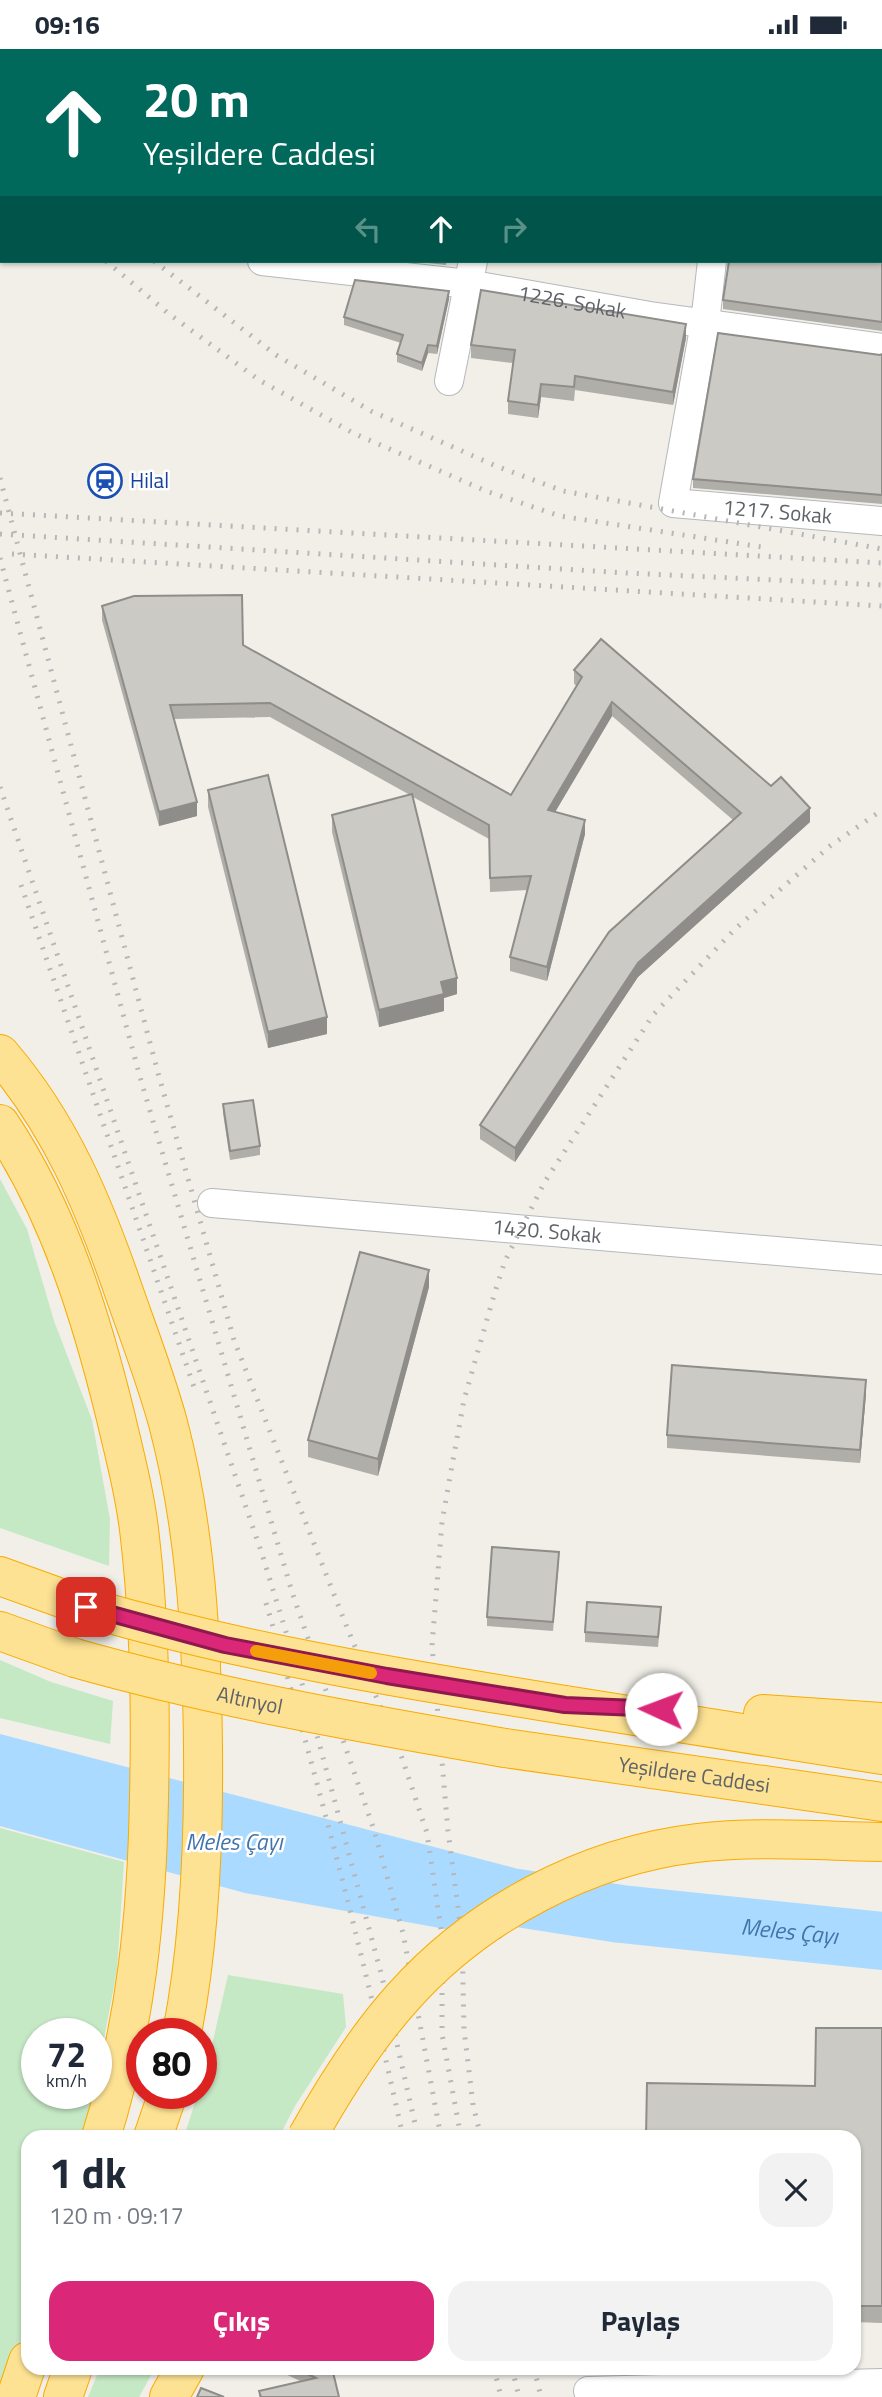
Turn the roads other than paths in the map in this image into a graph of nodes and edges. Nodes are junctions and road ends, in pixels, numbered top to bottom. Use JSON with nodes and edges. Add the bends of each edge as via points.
{"nodes":[{"id":1,"x":297,"y":263,"type":"edge"},
{"id":2,"x":712,"y":263,"type":"edge"},
{"id":3,"x":471,"y":273,"type":"edge"},
{"id":4,"x":705,"y":323,"type":"junction"},
{"id":5,"x":882,"y":348,"type":"edge"},
{"id":6,"x":449,"y":381,"type":"dead end"},
{"id":7,"x":882,"y":521,"type":"edge"},
{"id":8,"x":0,"y":1054,"type":"edge"},
{"id":9,"x":0,"y":1124,"type":"edge"},
{"id":10,"x":212,"y":1203,"type":"dead end"},
{"id":11,"x":882,"y":1260,"type":"edge"},
{"id":12,"x":0,"y":1576,"type":"edge"},
{"id":13,"x":0,"y":1631,"type":"edge"},
{"id":14,"x":565,"y":1705,"type":"junction"},
{"id":15,"x":882,"y":1722,"type":"edge"},
{"id":16,"x":505,"y":1748,"type":"joint"},
{"id":17,"x":882,"y":1755,"type":"edge"},
{"id":18,"x":882,"y":1802,"type":"edge"},
{"id":19,"x":882,"y":1842,"type":"edge"},
{"id":20,"x":184,"y":2018,"type":"edge"},
{"id":21,"x":163,"y":2109,"type":"edge"},
{"id":22,"x":103,"y":2130,"type":"edge"},
{"id":23,"x":155,"y":2130,"type":"edge"},
{"id":24,"x":311,"y":2130,"type":"edge"},
{"id":25,"x":23,"y":2375,"type":"edge"},
{"id":26,"x":71,"y":2375,"type":"edge"},
{"id":27,"x":181,"y":2375,"type":"edge"},
{"id":28,"x":882,"y":2383,"type":"edge"},
{"id":29,"x":588,"y":2391,"type":"dead end"},
{"id":30,"x":16,"y":2397,"type":"edge"},
{"id":31,"x":63,"y":2397,"type":"edge"},
{"id":32,"x":169,"y":2397,"type":"edge"}],
"edges":[{"from":1,"to":3,"type":"street","name":"1226. Sokak"},
{"from":2,"to":4,"type":"street"},
{"from":3,"to":4,"type":"street","name":"1226. Sokak"},
{"from":3,"to":6,"type":"street"},
{"from":4,"to":5,"type":"street","name":"1226. Sokak"},
{"from":4,"to":7,"type":"street","name":"1217. Sokak","via":[[673,503]]},
{"from":8,"to":20,"type":"highway","via":[[44,1110],[97,1215],[168,1423],[188,1522],[199,1601],[203,1776],[202,1860]]},
{"from":9,"to":22,"type":"highway","via":[[43,1199],[74,1274],[125,1458],[141,1549],[150,1761],[142,1947],[132,2017]]},
{"from":10,"to":11,"type":"street","name":"1420. Sokak"},
{"from":12,"to":14,"type":"highway","bridge":true,"via":[[157,1628],[263,1653]]},
{"from":13,"to":16,"type":"highway","name":"Altınyol","bridge":true,"via":[[162,1682]]},
{"from":14,"to":15,"type":"highway"},
{"from":14,"to":17,"type":"highway"},
{"from":16,"to":18,"type":"highway","name":"Yeşildere Caddesi"},
{"from":19,"to":24,"type":"highway","bridge":true,"via":[[697,1843],[602,1865],[556,1884],[508,1909],[405,1994],[356,2055]]},
{"from":21,"to":23,"type":"highway"},
{"from":25,"to":30,"type":"highway"},
{"from":26,"to":31,"type":"highway"},
{"from":27,"to":32,"type":"highway"},
{"from":28,"to":29,"type":"street"}]}
